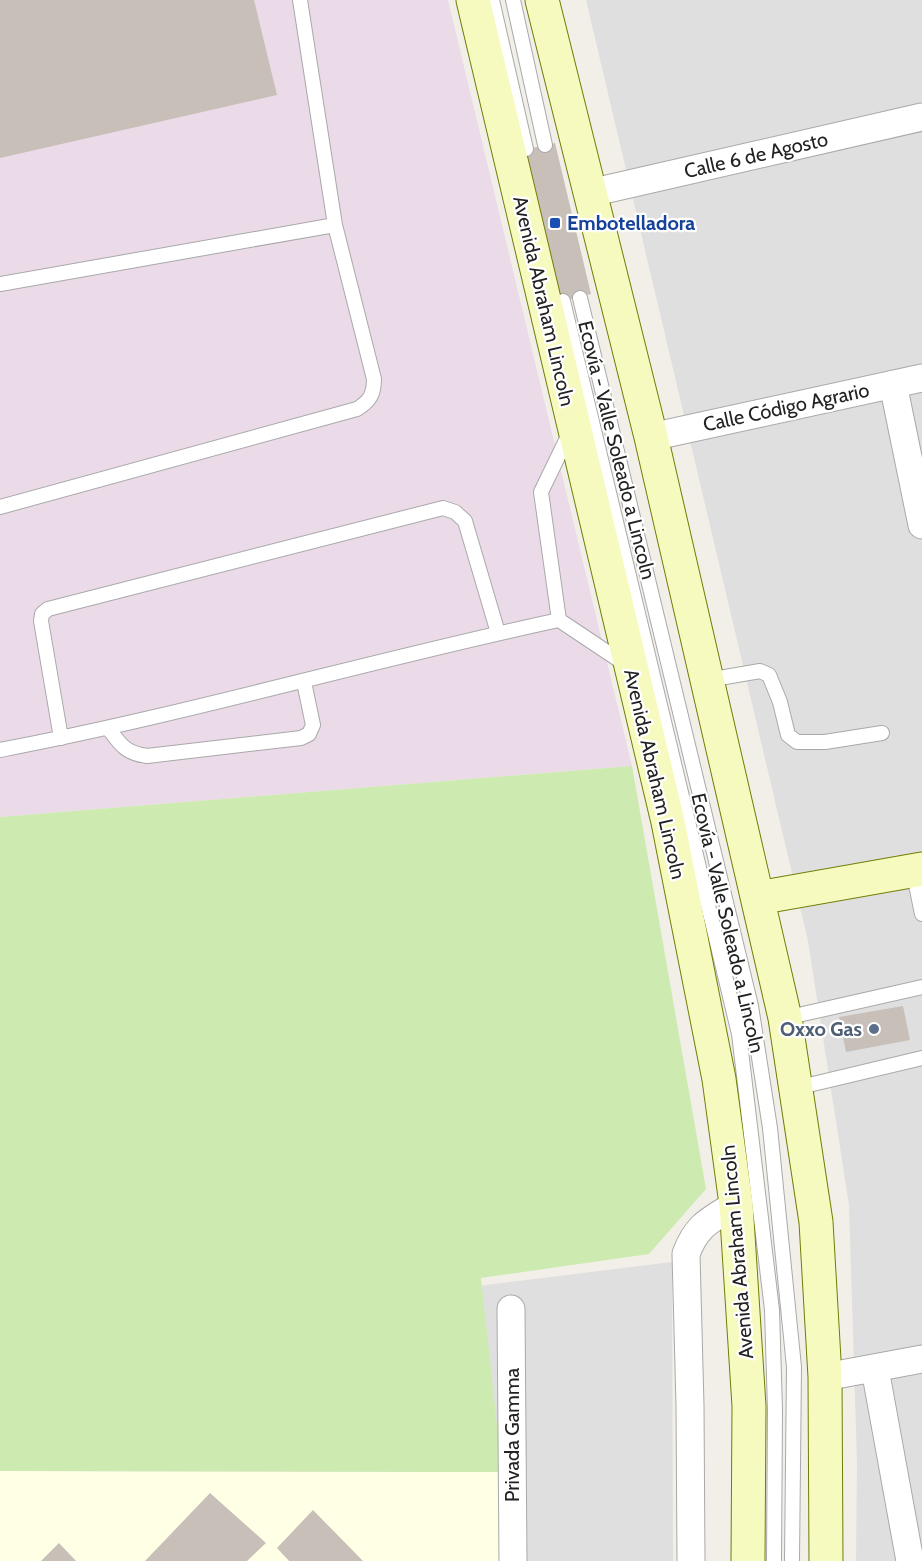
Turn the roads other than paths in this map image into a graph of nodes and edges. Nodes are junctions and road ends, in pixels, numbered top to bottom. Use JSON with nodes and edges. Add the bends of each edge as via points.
{"nodes":[{"id":1,"x":300,"y":0,"type":"edge"},
{"id":2,"x":473,"y":0,"type":"edge"},
{"id":3,"x":492,"y":0,"type":"edge"},
{"id":4,"x":513,"y":0,"type":"edge"},
{"id":5,"x":542,"y":0,"type":"edge"},
{"id":6,"x":922,"y":117,"type":"edge"},
{"id":7,"x":545,"y":145,"type":"dead end"},
{"id":8,"x":526,"y":149,"type":"dead end"},
{"id":9,"x":590,"y":193,"type":"junction"},
{"id":10,"x":335,"y":225,"type":"junction"},
{"id":11,"x":0,"y":284,"type":"edge"},
{"id":12,"x":580,"y":298,"type":"dead end"},
{"id":13,"x":563,"y":301,"type":"dead end"},
{"id":14,"x":922,"y":378,"type":"edge"},
{"id":15,"x":893,"y":384,"type":"junction"},
{"id":16,"x":573,"y":425,"type":"junction"},
{"id":17,"x":651,"y":437,"type":"junction"},
{"id":18,"x":0,"y":507,"type":"edge"},
{"id":19,"x":922,"y":525,"type":"edge"},
{"id":20,"x":559,"y":620,"type":"junction"},
{"id":21,"x":498,"y":633,"type":"junction"},
{"id":22,"x":632,"y":668,"type":"junction"},
{"id":23,"x":708,"y":681,"type":"junction"},
{"id":24,"x":304,"y":682,"type":"junction"},
{"id":25,"x":108,"y":728,"type":"junction"},
{"id":26,"x":882,"y":733,"type":"dead end"},
{"id":27,"x":61,"y":738,"type":"junction"},
{"id":28,"x":0,"y":750,"type":"edge"},
{"id":29,"x":918,"y":869,"type":"edge"},
{"id":30,"x":758,"y":898,"type":"junction"},
{"id":31,"x":922,"y":914,"type":"edge"},
{"id":32,"x":922,"y":987,"type":"edge"},
{"id":33,"x":785,"y":1018,"type":"junction"},
{"id":34,"x":922,"y":1058,"type":"edge"},
{"id":35,"x":796,"y":1088,"type":"junction"},
{"id":36,"x":736,"y":1204,"type":"junction"},
{"id":37,"x":511,"y":1309,"type":"dead end"},
{"id":38,"x":922,"y":1359,"type":"edge"},
{"id":39,"x":875,"y":1368,"type":"junction"},
{"id":40,"x":825,"y":1377,"type":"junction"},
{"id":41,"x":513,"y":1561,"type":"edge"},
{"id":42,"x":691,"y":1561,"type":"edge"},
{"id":43,"x":748,"y":1561,"type":"edge"},
{"id":44,"x":774,"y":1561,"type":"edge"},
{"id":45,"x":792,"y":1561,"type":"edge"},
{"id":46,"x":826,"y":1561,"type":"edge"},
{"id":47,"x":910,"y":1561,"type":"edge"}],
"edges":[{"from":1,"to":10,"type":"lane"},
{"from":2,"to":16,"type":"main road","name":"Avenida Abraham Lincoln"},
{"from":3,"to":8,"type":"lane"},
{"from":4,"to":7,"type":"lane"},
{"from":5,"to":9,"type":"main road"},
{"from":6,"to":9,"type":"street","name":"Calle 6 de Agosto"},
{"from":9,"to":17,"type":"main road"},
{"from":10,"to":11,"type":"lane"},
{"from":10,"to":18,"type":"lane","via":[[374,379],[368,402],[357,409]]},
{"from":12,"to":45,"type":"lane","name":"Ecovía - Valle Soleado a Lincoln","via":[[751,1006],[770,1128],[794,1367]]},
{"from":13,"to":44,"type":"lane","via":[[739,1034],[772,1310]]},
{"from":14,"to":15,"type":"street","name":"Calle Código Agrario"},
{"from":15,"to":17,"type":"street","name":"Calle Código Agrario"},
{"from":15,"to":19,"type":"street"},
{"from":16,"to":20,"type":"lane","via":[[541,492]]},
{"from":16,"to":22,"type":"main road","name":"Avenida Abraham Lincoln"},
{"from":17,"to":23,"type":"main road"},
{"from":20,"to":21,"type":"lane"},
{"from":20,"to":22,"type":"lane"},
{"from":21,"to":24,"type":"lane"},
{"from":21,"to":27,"type":"lane","via":[[465,522],[455,512],[443,508],[48,609],[41,621]]},
{"from":22,"to":36,"type":"main road","name":"Avenida Abraham Lincoln","via":[[668,822],[719,1079]]},
{"from":23,"to":26,"type":"lane","via":[[760,671],[769,675],[788,735],[797,742]]},
{"from":23,"to":30,"type":"main road"},
{"from":24,"to":25,"type":"lane"},
{"from":24,"to":25,"type":"lane","via":[[313,725],[309,734],[301,738],[147,756],[124,749]]},
{"from":25,"to":27,"type":"lane"},
{"from":27,"to":28,"type":"lane"},
{"from":29,"to":30,"type":"main road"},
{"from":29,"to":31,"type":"lane"},
{"from":30,"to":33,"type":"main road"},
{"from":32,"to":33,"type":"lane"},
{"from":33,"to":35,"type":"main road"},
{"from":34,"to":35,"type":"lane"},
{"from":35,"to":40,"type":"main road","via":[[816,1222]]},
{"from":36,"to":42,"type":"street","via":[[703,1225],[692,1237],[686,1254]]},
{"from":36,"to":43,"type":"main road","name":"Avenida Abraham Lincoln","via":[[749,1406]]},
{"from":37,"to":41,"type":"street","name":"Privada Gamma"},
{"from":38,"to":39,"type":"street"},
{"from":39,"to":40,"type":"street"},
{"from":39,"to":47,"type":"street"},
{"from":40,"to":46,"type":"main road"}]}
